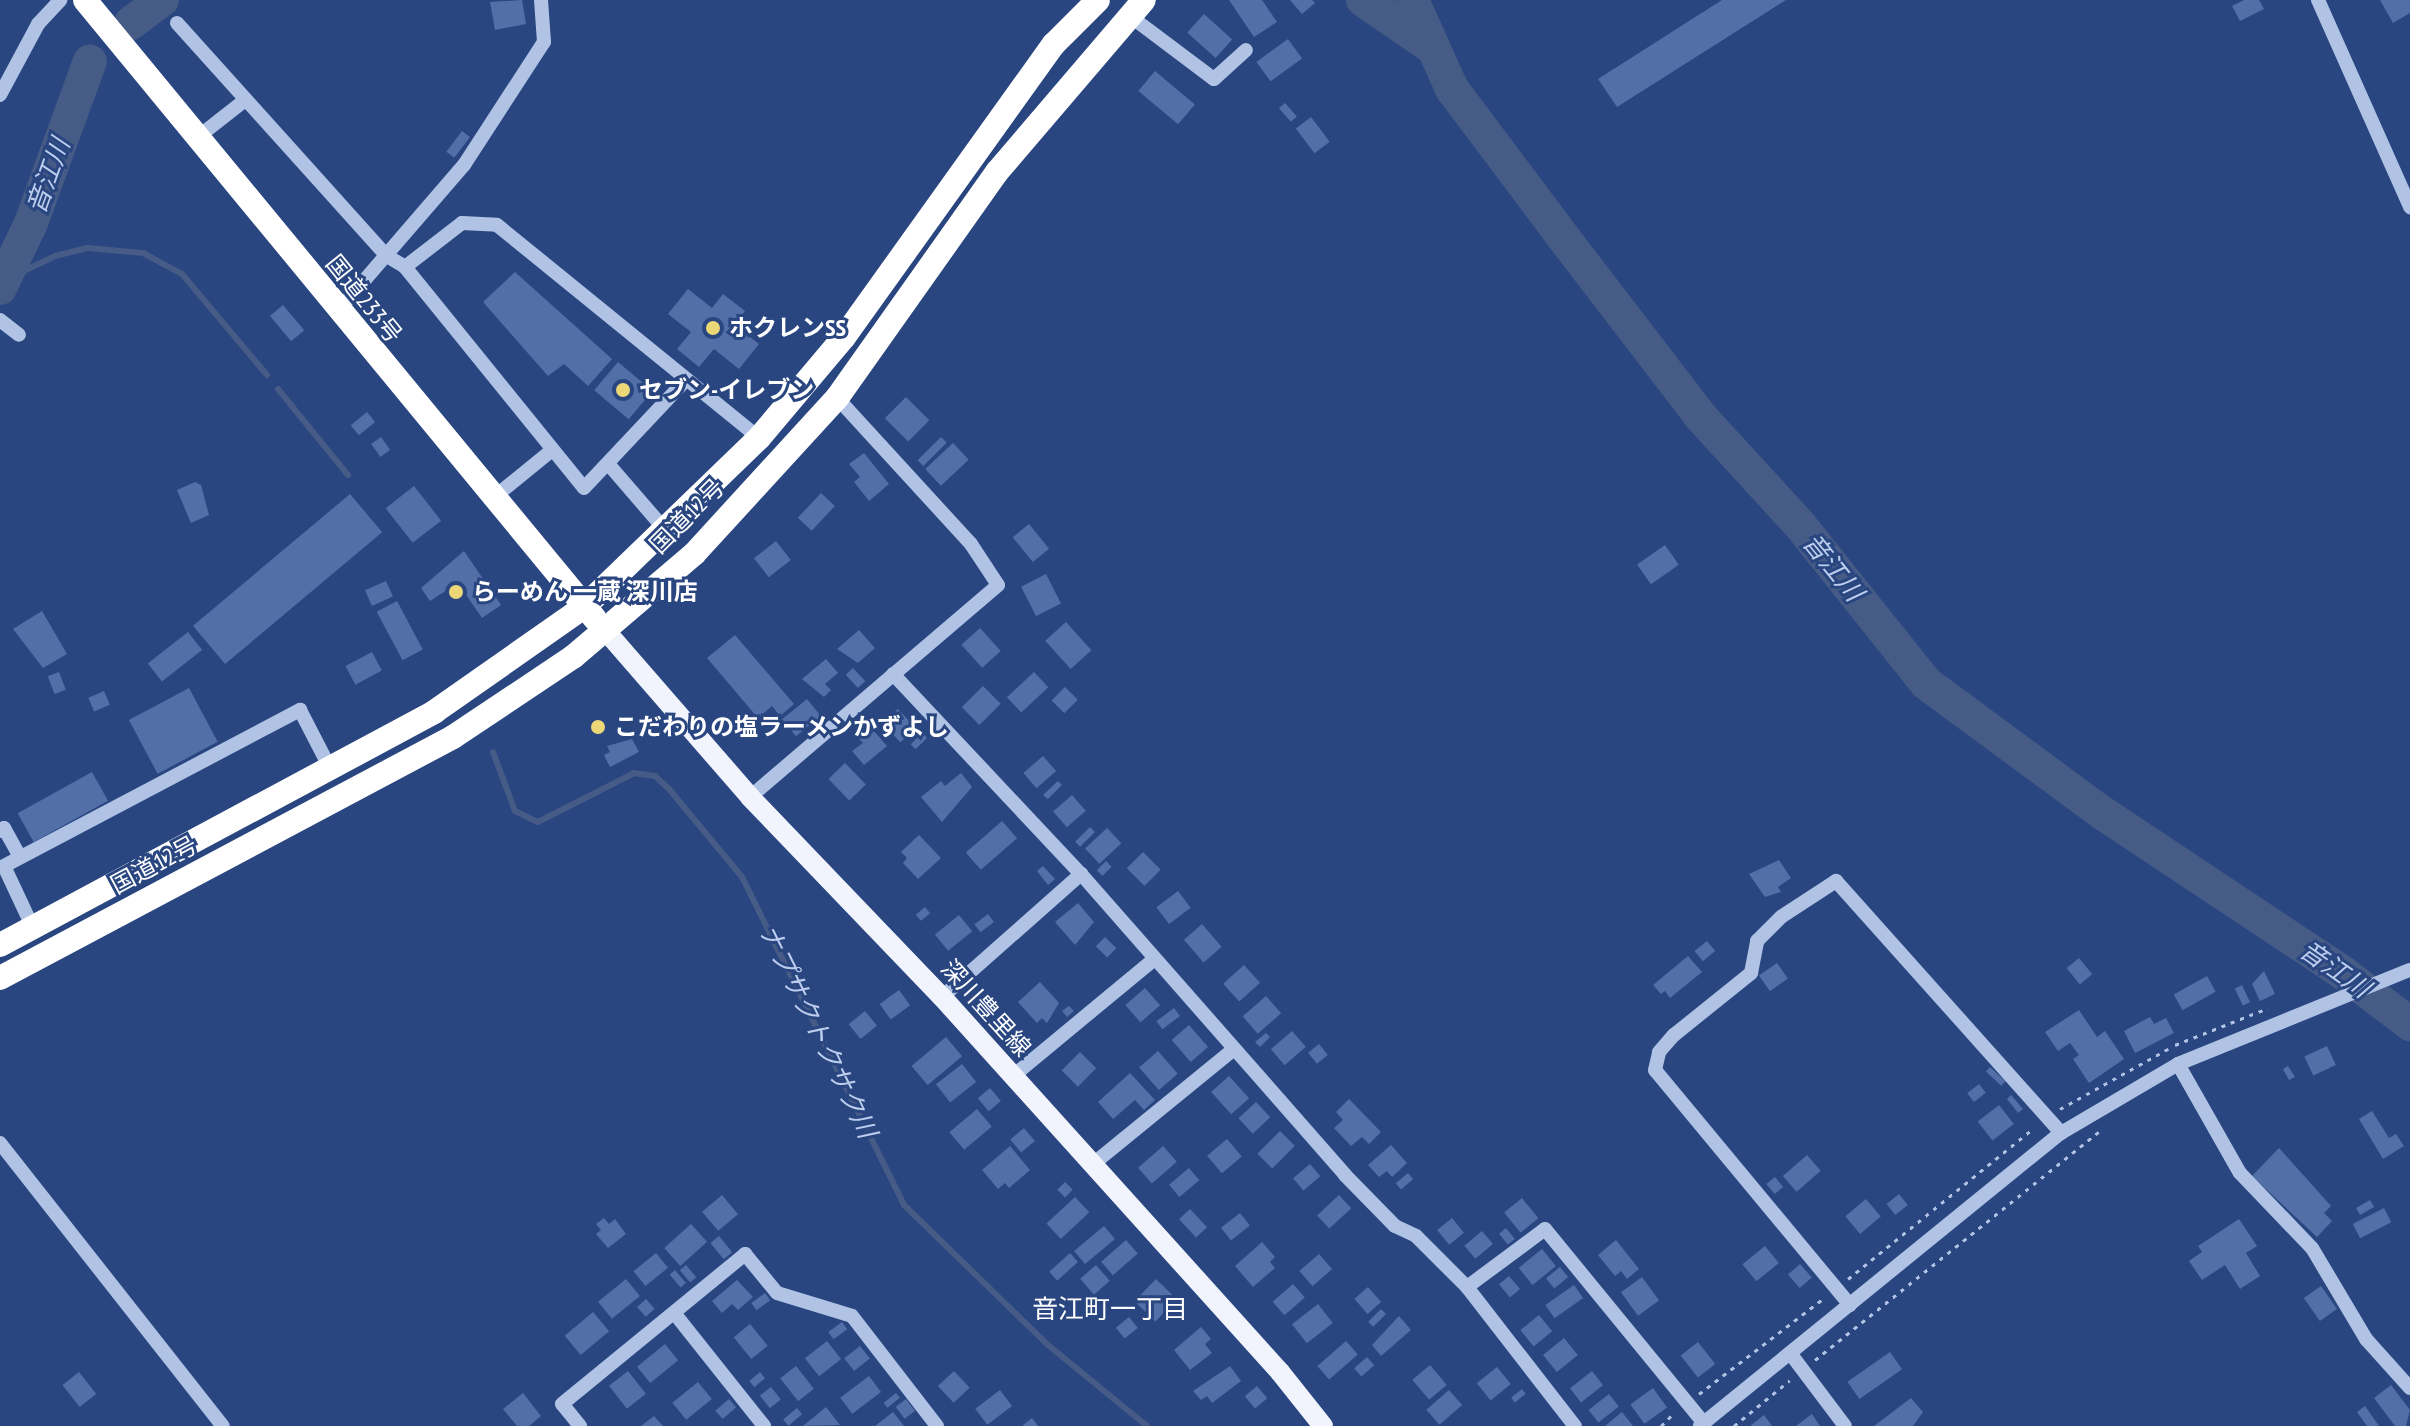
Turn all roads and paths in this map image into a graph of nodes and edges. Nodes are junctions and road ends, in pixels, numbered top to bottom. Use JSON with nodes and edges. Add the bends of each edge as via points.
{"nodes":[{"id":1,"x":60,"y":0,"type":"edge"},
{"id":2,"x":85,"y":0,"type":"edge"},
{"id":3,"x":541,"y":0,"type":"edge"},
{"id":4,"x":1098,"y":0,"type":"edge"},
{"id":5,"x":2318,"y":0,"type":"edge"},
{"id":6,"x":1137,"y":8,"type":"edge"},
{"id":7,"x":177,"y":23,"type":"dead end"},
{"id":8,"x":1246,"y":50,"type":"dead end"},
{"id":9,"x":0,"y":95,"type":"edge"},
{"id":10,"x":245,"y":100,"type":"junction"},
{"id":11,"x":198,"y":137,"type":"junction"},
{"id":12,"x":2410,"y":207,"type":"edge"},
{"id":13,"x":387,"y":256,"type":"junction"},
{"id":14,"x":405,"y":267,"type":"junction"},
{"id":15,"x":337,"y":312,"type":"junction"},
{"id":16,"x":684,"y":382,"type":"junction"},
{"id":17,"x":837,"y":398,"type":"junction"},
{"id":18,"x":759,"y":438,"type":"junction"},
{"id":19,"x":552,"y":450,"type":"junction"},
{"id":20,"x":610,"y":466,"type":"junction"},
{"id":21,"x":492,"y":499,"type":"junction"},
{"id":22,"x":667,"y":532,"type":"junction"},
{"id":23,"x":584,"y":607,"type":"junction"},
{"id":24,"x":605,"y":630,"type":"junction"},
{"id":25,"x":893,"y":674,"type":"junction"},
{"id":26,"x":330,"y":768,"type":"junction"},
{"id":27,"x":750,"y":797,"type":"junction"},
{"id":28,"x":0,"y":831,"type":"edge"},
{"id":29,"x":20,"y":857,"type":"junction"},
{"id":30,"x":1081,"y":874,"type":"junction"},
{"id":31,"x":33,"y":928,"type":"junction"},
{"id":32,"x":0,"y":945,"type":"edge"},
{"id":33,"x":1153,"y":960,"type":"junction"},
{"id":34,"x":2410,"y":970,"type":"edge"},
{"id":35,"x":0,"y":978,"type":"edge"},
{"id":36,"x":942,"y":997,"type":"junction"},
{"id":37,"x":1234,"y":1049,"type":"junction"},
{"id":38,"x":2178,"y":1064,"type":"junction"},
{"id":39,"x":1013,"y":1076,"type":"junction"},
{"id":40,"x":2111,"y":1124,"type":"dead end"},
{"id":41,"x":2061,"y":1133,"type":"junction"},
{"id":42,"x":3,"y":1154,"type":"edge"},
{"id":43,"x":1093,"y":1164,"type":"junction"},
{"id":44,"x":1467,"y":1287,"type":"junction"},
{"id":45,"x":1850,"y":1305,"type":"junction"},
{"id":46,"x":675,"y":1314,"type":"junction"},
{"id":47,"x":1790,"y":1353,"type":"junction"},
{"id":48,"x":1803,"y":1370,"type":"junction"},
{"id":49,"x":2410,"y":1388,"type":"edge"},
{"id":50,"x":1702,"y":1425,"type":"edge"},
{"id":51,"x":223,"y":1426,"type":"edge"},
{"id":52,"x":580,"y":1426,"type":"edge"},
{"id":53,"x":764,"y":1426,"type":"edge"},
{"id":54,"x":937,"y":1426,"type":"edge"},
{"id":55,"x":1323,"y":1426,"type":"edge"},
{"id":56,"x":1575,"y":1426,"type":"edge"},
{"id":57,"x":1734,"y":1426,"type":"edge"},
{"id":58,"x":1845,"y":1426,"type":"edge"}],
"edges":[{"from":1,"to":9,"type":"street","via":[[38,24]]},
{"from":2,"to":11,"type":"highway","name":"国道233号"},
{"from":3,"to":13,"type":"street","via":[[544,42],[464,165]]},
{"from":4,"to":18,"type":"highway","name":"国道12号","via":[[1054,44],[844,337]]},
{"from":5,"to":12,"type":"street"},
{"from":6,"to":8,"type":"street","via":[[1214,79]]},
{"from":6,"to":17,"type":"highway","name":"国道12号","via":[[997,172]]},
{"from":7,"to":10,"type":"street"},
{"from":10,"to":11,"type":"street"},
{"from":10,"to":13,"type":"street"},
{"from":11,"to":15,"type":"highway","name":"国道233号"},
{"from":13,"to":14,"type":"street"},
{"from":13,"to":15,"type":"street"},
{"from":14,"to":16,"type":"street","via":[[462,223],[497,225]]},
{"from":14,"to":19,"type":"street"},
{"from":15,"to":21,"type":"highway","name":"国道233号"},
{"from":16,"to":18,"type":"street"},
{"from":16,"to":20,"type":"street"},
{"from":17,"to":24,"type":"highway","name":"国道12号","via":[[694,554]]},
{"from":17,"to":25,"type":"street","via":[[971,544],[998,585]]},
{"from":18,"to":22,"type":"highway","name":"国道12号"},
{"from":19,"to":20,"type":"street","via":[[584,488]]},
{"from":19,"to":21,"type":"street"},
{"from":20,"to":22,"type":"street"},
{"from":21,"to":23,"type":"highway","name":"国道233号"},
{"from":22,"to":23,"type":"highway","name":"国道12号"},
{"from":23,"to":24,"type":"highway","name":"国道233号"},
{"from":23,"to":26,"type":"highway","name":"国道12号","via":[[434,712]]},
{"from":24,"to":27,"type":"main road","name":"深川豊里線"},
{"from":24,"to":35,"type":"highway","name":"国道12号","via":[[453,737]]},
{"from":25,"to":27,"type":"street"},
{"from":25,"to":30,"type":"street"},
{"from":26,"to":29,"type":"street","via":[[300,710]]},
{"from":26,"to":31,"type":"highway","name":"国道12号"},
{"from":27,"to":36,"type":"main road","name":"深川豊里線"},
{"from":28,"to":29,"type":"street","via":[[4,828]]},
{"from":29,"to":31,"type":"street","via":[[4,866]]},
{"from":30,"to":33,"type":"street"},
{"from":30,"to":36,"type":"street"},
{"from":31,"to":32,"type":"highway","name":"国道12号"},
{"from":33,"to":37,"type":"street"},
{"from":33,"to":39,"type":"street"},
{"from":34,"to":38,"type":"street"},
{"from":36,"to":39,"type":"main road","name":"深川豊里線"},
{"from":37,"to":43,"type":"street"},
{"from":37,"to":44,"type":"street","via":[[1395,1226],[1416,1236]]},
{"from":38,"to":41,"type":"street"},
{"from":38,"to":49,"type":"street","via":[[2240,1173],[2312,1248],[2366,1339]]},
{"from":39,"to":43,"type":"main road","name":"深川豊里線"},
{"from":40,"to":48,"type":"path","via":[[2066,1154]]},
{"from":41,"to":45,"type":"street"},
{"from":41,"to":45,"type":"street","via":[[1836,881],[1781,917],[1757,941],[1751,973],[1674,1035],[1659,1052],[1655,1070]]},
{"from":42,"to":51,"type":"street"},
{"from":43,"to":55,"type":"main road","name":"深川豊里線"},
{"from":44,"to":50,"type":"street","via":[[1545,1229]]},
{"from":44,"to":56,"type":"street"},
{"from":45,"to":47,"type":"street"},
{"from":46,"to":52,"type":"street","via":[[562,1404]]},
{"from":46,"to":53,"type":"street"},
{"from":46,"to":54,"type":"street","via":[[745,1254],[777,1293],[852,1316]]},
{"from":47,"to":48,"type":"street"},
{"from":47,"to":50,"type":"street"},
{"from":48,"to":57,"type":"path"},
{"from":48,"to":58,"type":"street"}]}
